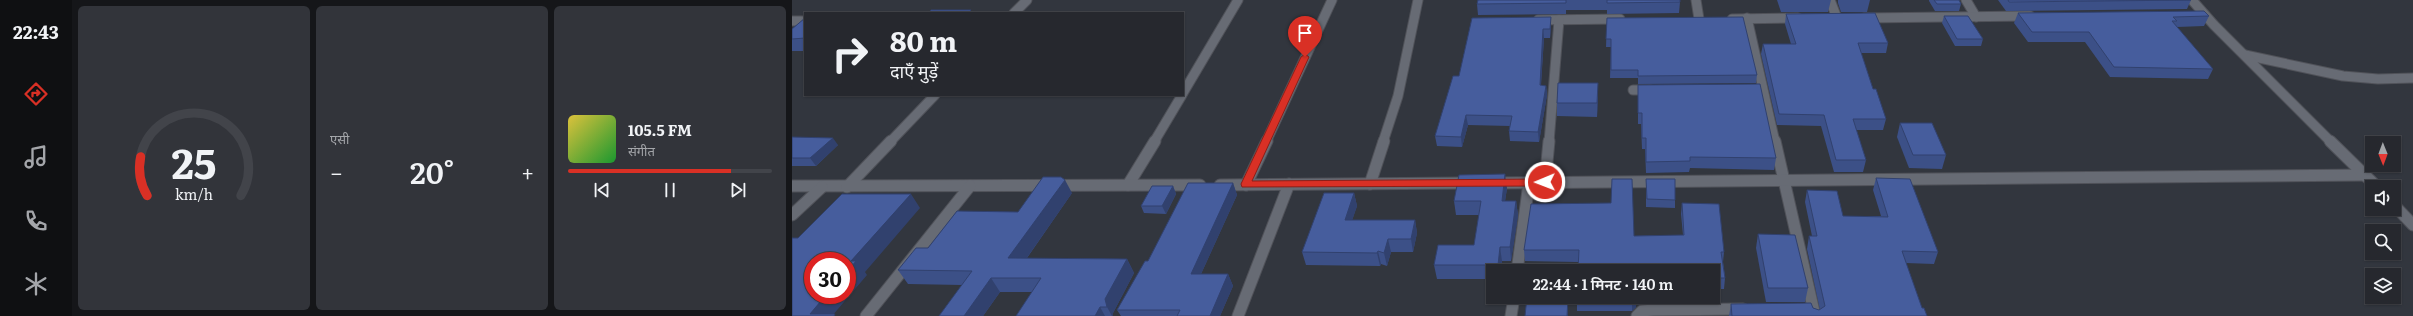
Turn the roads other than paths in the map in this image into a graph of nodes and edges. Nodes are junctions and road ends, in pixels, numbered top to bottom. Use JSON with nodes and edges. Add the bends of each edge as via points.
{"nodes":[{"id":1,"x":1027,"y":0,"type":"edge"},
{"id":2,"x":1238,"y":0,"type":"edge"},
{"id":3,"x":1332,"y":0,"type":"edge"},
{"id":4,"x":1418,"y":0,"type":"edge"},
{"id":5,"x":1696,"y":0,"type":"edge"},
{"id":6,"x":1830,"y":0,"type":"edge"},
{"id":7,"x":1966,"y":0,"type":"edge"},
{"id":8,"x":2192,"y":0,"type":"edge"},
{"id":9,"x":1015,"y":12,"type":"edge"},
{"id":10,"x":2190,"y":15,"type":"edge"},
{"id":11,"x":2206,"y":15,"type":"junction"},
{"id":12,"x":2040,"y":16,"type":"edge"},
{"id":13,"x":1976,"y":17,"type":"junction"},
{"id":14,"x":1747,"y":18,"type":"junction"},
{"id":15,"x":1807,"y":18,"type":"edge"},
{"id":16,"x":1629,"y":19,"type":"edge"},
{"id":17,"x":1699,"y":19,"type":"edge"},
{"id":18,"x":1719,"y":19,"type":"edge"},
{"id":19,"x":1530,"y":20,"type":"edge"},
{"id":20,"x":1559,"y":20,"type":"junction"},
{"id":21,"x":792,"y":21,"type":"edge"},
{"id":22,"x":804,"y":21,"type":"edge"},
{"id":23,"x":2245,"y":55,"type":"junction"},
{"id":24,"x":2413,"y":78,"type":"edge"},
{"id":25,"x":1633,"y":90,"type":"dead end"},
{"id":26,"x":1664,"y":90,"type":"edge"},
{"id":27,"x":1184,"y":91,"type":"edge"},
{"id":28,"x":934,"y":96,"type":"edge"},
{"id":29,"x":1181,"y":96,"type":"edge"},
{"id":30,"x":2366,"y":175,"type":"junction"},
{"id":31,"x":2371,"y":180,"type":"edge"},
{"id":32,"x":1785,"y":181,"type":"junction"},
{"id":33,"x":1545,"y":182,"type":"junction"},
{"id":34,"x":1529,"y":183,"type":"junction"},
{"id":35,"x":1246,"y":184,"type":"junction"},
{"id":36,"x":1289,"y":184,"type":"junction"},
{"id":37,"x":1370,"y":184,"type":"junction"},
{"id":38,"x":1128,"y":185,"type":"junction"},
{"id":39,"x":1189,"y":185,"type":"junction"},
{"id":40,"x":792,"y":186,"type":"edge"},
{"id":41,"x":822,"y":186,"type":"junction"},
{"id":42,"x":970,"y":186,"type":"junction"},
{"id":43,"x":847,"y":187,"type":"junction"},
{"id":44,"x":1182,"y":199,"type":"edge"},
{"id":45,"x":2401,"y":212,"type":"edge"},
{"id":46,"x":792,"y":215,"type":"edge"},
{"id":47,"x":2413,"y":225,"type":"edge"},
{"id":48,"x":1518,"y":264,"type":"edge"},
{"id":49,"x":1513,"y":304,"type":"edge"},
{"id":50,"x":1752,"y":309,"type":"edge"},
{"id":51,"x":1798,"y":309,"type":"edge"},
{"id":52,"x":1814,"y":312,"type":"edge"},
{"id":53,"x":866,"y":316,"type":"edge"},
{"id":54,"x":1238,"y":316,"type":"edge"},
{"id":55,"x":1511,"y":316,"type":"edge"},
{"id":56,"x":1637,"y":316,"type":"edge"}],
"edges":[{"from":1,"to":9,"type":"street"},
{"from":2,"to":27,"type":"street"},
{"from":3,"to":35,"type":"street"},
{"from":4,"to":37,"type":"street","via":[[1398,96]]},
{"from":5,"to":17,"type":"street"},
{"from":6,"to":13,"type":"street","via":[[1841,18]]},
{"from":7,"to":13,"type":"street"},
{"from":8,"to":11,"type":"street"},
{"from":10,"to":11,"type":"street"},
{"from":11,"to":23,"type":"street"},
{"from":12,"to":13,"type":"street"},
{"from":14,"to":15,"type":"street"},
{"from":14,"to":18,"type":"street"},
{"from":14,"to":32,"type":"street","via":[[1759,89]]},
{"from":16,"to":20,"type":"street"},
{"from":19,"to":20,"type":"street"},
{"from":20,"to":33,"type":"street"},
{"from":21,"to":22,"type":"street"},
{"from":23,"to":24,"type":"street","via":[[2353,78]]},
{"from":23,"to":30,"type":"street"},
{"from":25,"to":26,"type":"street"},
{"from":28,"to":43,"type":"street"},
{"from":29,"to":38,"type":"street"},
{"from":30,"to":31,"type":"street"},
{"from":30,"to":32,"type":"street"},
{"from":32,"to":33,"type":"street"},
{"from":32,"to":52,"type":"street"},
{"from":33,"to":34,"type":"street"},
{"from":34,"to":37,"type":"street"},
{"from":34,"to":48,"type":"street"},
{"from":35,"to":36,"type":"street"},
{"from":35,"to":39,"type":"street"},
{"from":36,"to":37,"type":"street"},
{"from":36,"to":54,"type":"street"},
{"from":38,"to":39,"type":"street"},
{"from":38,"to":42,"type":"street"},
{"from":39,"to":44,"type":"street"},
{"from":40,"to":41,"type":"street"},
{"from":41,"to":43,"type":"street"},
{"from":41,"to":46,"type":"street"},
{"from":42,"to":43,"type":"street"},
{"from":42,"to":53,"type":"street"},
{"from":45,"to":47,"type":"street"},
{"from":49,"to":55,"type":"street"},
{"from":50,"to":56,"type":"street","via":[[1653,310],[1642,311]]},
{"from":51,"to":52,"type":"street"}]}
